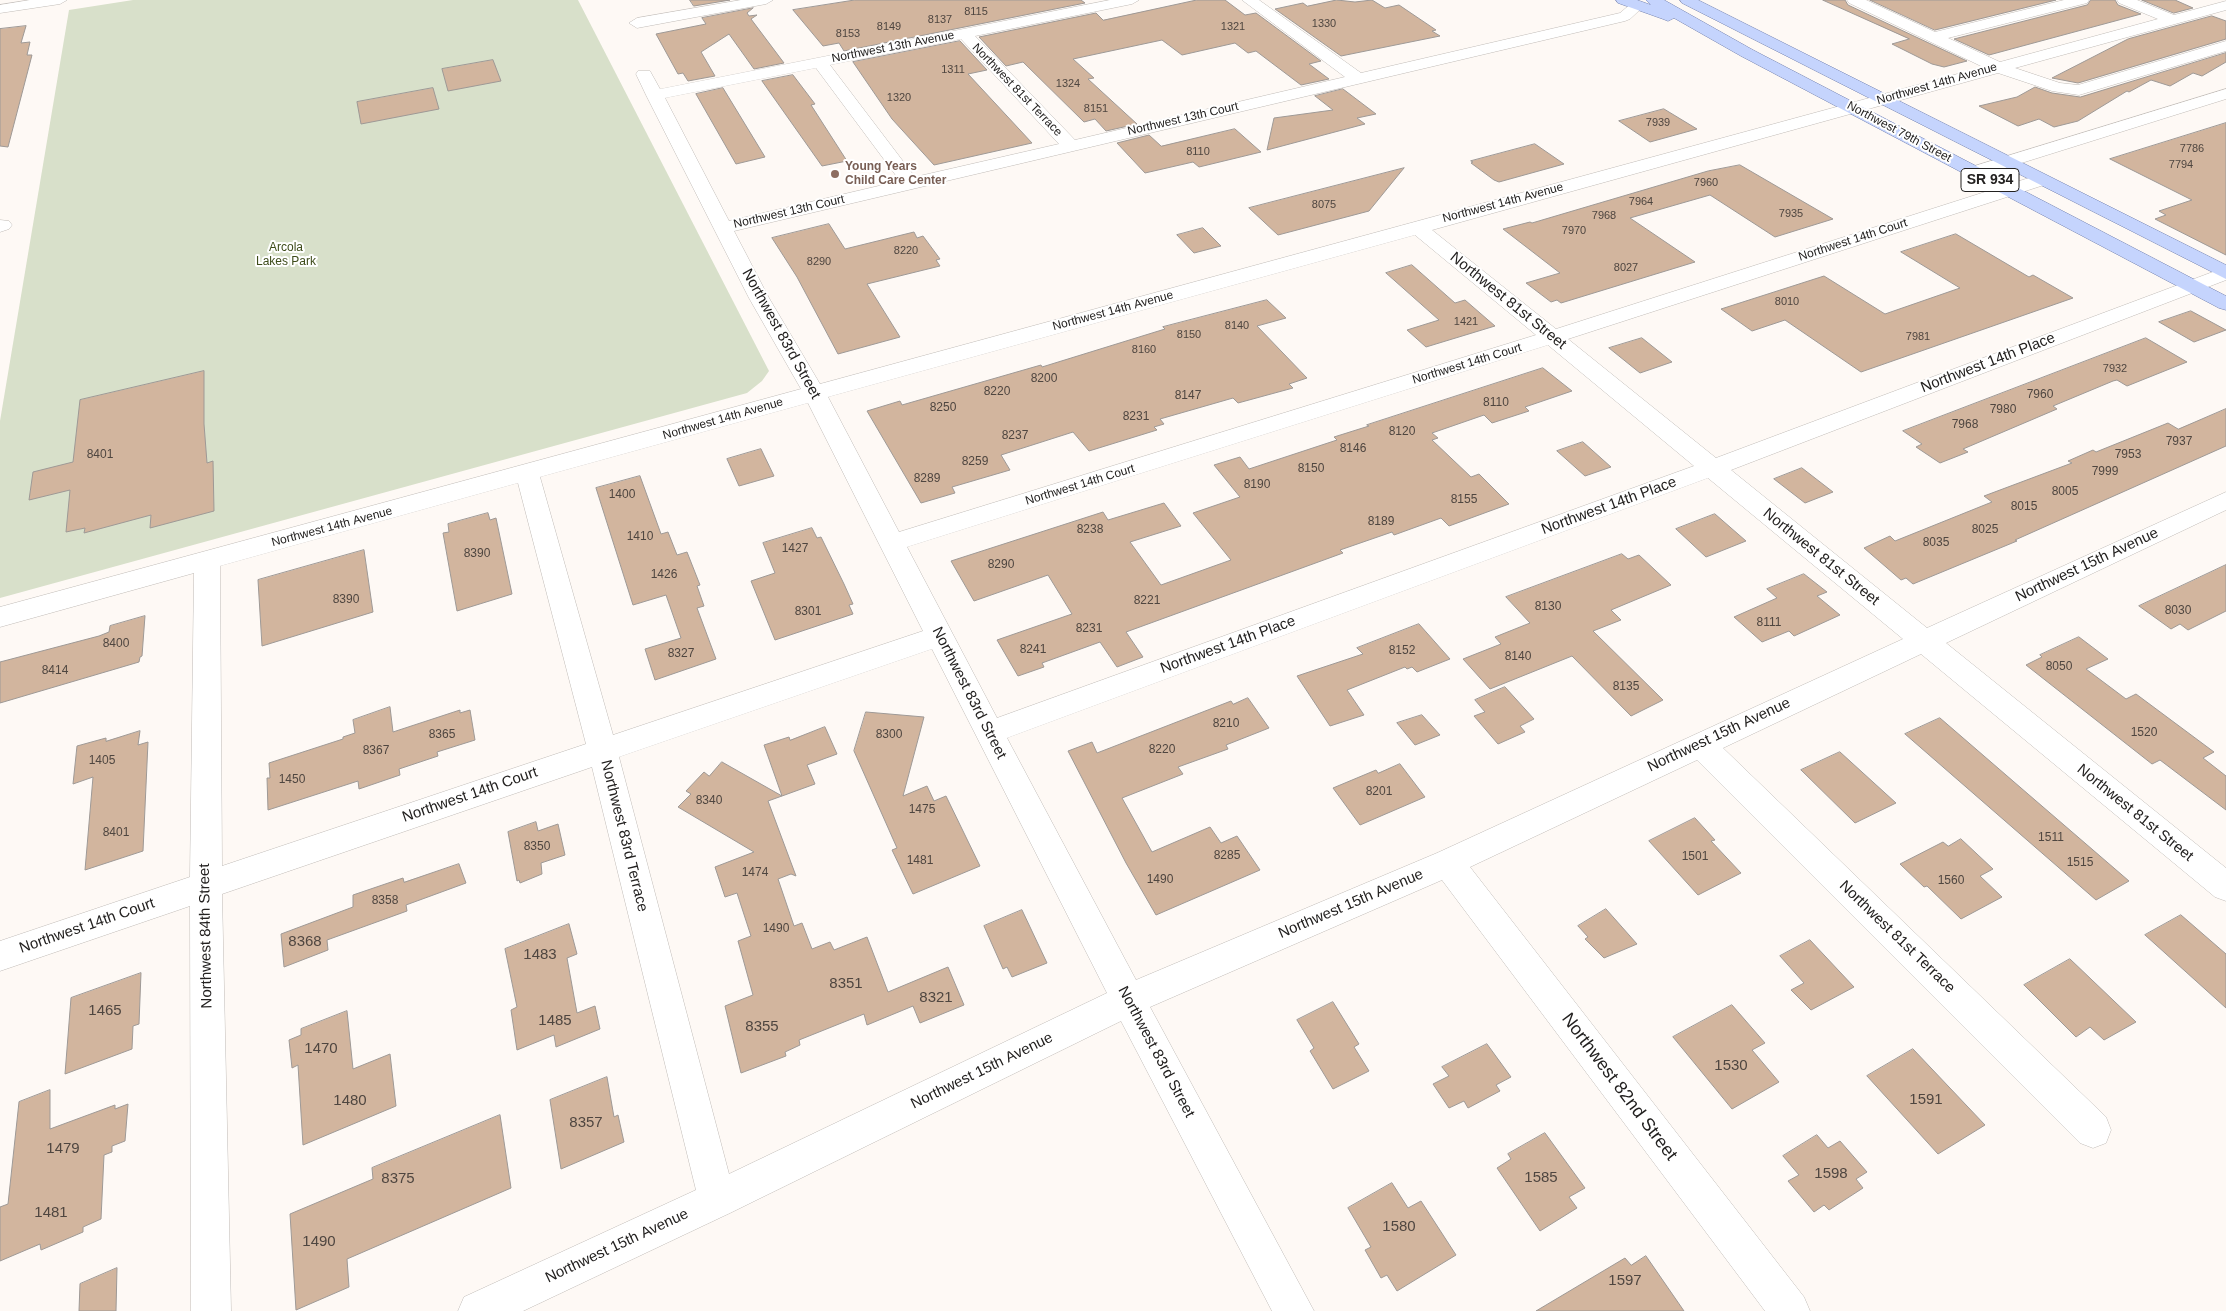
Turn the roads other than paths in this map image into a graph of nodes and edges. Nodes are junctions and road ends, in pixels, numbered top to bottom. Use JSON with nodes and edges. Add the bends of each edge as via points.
{"nodes":[{"id":1,"x":60,"y":0,"type":"edge"},
{"id":2,"x":766,"y":0,"type":"edge"},
{"id":3,"x":1132,"y":0,"type":"edge"},
{"id":4,"x":1249,"y":0,"type":"edge"},
{"id":5,"x":1623,"y":0,"type":"edge"},
{"id":6,"x":1687,"y":0,"type":"edge"},
{"id":7,"x":1854,"y":0,"type":"edge"},
{"id":8,"x":2082,"y":0,"type":"edge"},
{"id":9,"x":2124,"y":0,"type":"edge"},
{"id":10,"x":2204,"y":0,"type":"edge"},
{"id":11,"x":1645,"y":2,"type":"edge"},
{"id":12,"x":1896,"y":2,"type":"dead end"},
{"id":13,"x":2224,"y":7,"type":"edge"},
{"id":14,"x":1871,"y":8,"type":"junction"},
{"id":15,"x":0,"y":10,"type":"edge"},
{"id":16,"x":2190,"y":15,"type":"junction"},
{"id":17,"x":2174,"y":20,"type":"junction"},
{"id":18,"x":637,"y":23,"type":"dead end"},
{"id":19,"x":2217,"y":26,"type":"dead end"},
{"id":20,"x":964,"y":33,"type":"junction"},
{"id":21,"x":1934,"y":37,"type":"junction"},
{"id":22,"x":2226,"y":46,"type":"edge"},
{"id":23,"x":820,"y":62,"type":"junction"},
{"id":24,"x":1997,"y":67,"type":"junction"},
{"id":25,"x":1357,"y":78,"type":"junction"},
{"id":26,"x":649,"y":84,"type":"joint"},
{"id":27,"x":2226,"y":94,"type":"edge"},
{"id":28,"x":1884,"y":100,"type":"junction"},
{"id":29,"x":1853,"y":108,"type":"junction"},
{"id":30,"x":1071,"y":146,"type":"junction"},
{"id":31,"x":2005,"y":162,"type":"junction"},
{"id":32,"x":1974,"y":172,"type":"junction"},
{"id":33,"x":2040,"y":180,"type":"junction"},
{"id":34,"x":910,"y":184,"type":"junction"},
{"id":35,"x":2009,"y":190,"type":"junction"},
{"id":36,"x":1417,"y":227,"type":"junction"},
{"id":37,"x":724,"y":228,"type":"junction"},
{"id":38,"x":2226,"y":273,"type":"edge"},
{"id":39,"x":2192,"y":286,"type":"junction"},
{"id":40,"x":2225,"y":303,"type":"edge"},
{"id":41,"x":1552,"y":337,"type":"junction"},
{"id":42,"x":814,"y":394,"type":"junction"},
{"id":43,"x":1712,"y":468,"type":"junction"},
{"id":44,"x":527,"y":473,"type":"junction"},
{"id":45,"x":2226,"y":500,"type":"edge"},
{"id":46,"x":892,"y":544,"type":"junction"},
{"id":47,"x":207,"y":561,"type":"junction"},
{"id":48,"x":0,"y":618,"type":"edge"},
{"id":49,"x":940,"y":636,"type":"junction"},
{"id":50,"x":1925,"y":642,"type":"junction"},
{"id":51,"x":990,"y":732,"type":"junction"},
{"id":52,"x":1700,"y":744,"type":"junction"},
{"id":53,"x":602,"y":749,"type":"junction"},
{"id":54,"x":1448,"y":863,"type":"junction"},
{"id":55,"x":206,"y":886,"type":"junction"},
{"id":56,"x":2226,"y":887,"type":"edge"},
{"id":57,"x":0,"y":956,"type":"edge"},
{"id":58,"x":1128,"y":1000,"type":"junction"},
{"id":59,"x":2093,"y":1130,"type":"dead end"},
{"id":60,"x":717,"y":1200,"type":"junction"},
{"id":61,"x":211,"y":1311,"type":"edge"},
{"id":62,"x":478,"y":1311,"type":"edge"},
{"id":63,"x":1294,"y":1311,"type":"edge"},
{"id":64,"x":1790,"y":1311,"type":"edge"}],
"edges":[{"from":1,"to":15,"type":"street"},
{"from":2,"to":18,"type":"street"},
{"from":3,"to":20,"type":"street","name":"Northwest 13th Avenue"},
{"from":4,"to":25,"type":"street"},
{"from":5,"to":11,"type":"main road","number":"SR 934"},
{"from":6,"to":28,"type":"main road","name":"Northwest 79th Street","number":"SR 934"},
{"from":7,"to":14,"type":"street"},
{"from":8,"to":21,"type":"street"},
{"from":9,"to":17,"type":"street"},
{"from":10,"to":13,"type":"street"},
{"from":11,"to":25,"type":"street","name":"Northwest 13th Court","via":[[1625,16]]},
{"from":11,"to":29,"type":"main road","name":"Northwest 79th Street","number":"SR 934"},
{"from":12,"to":14,"type":"street"},
{"from":13,"to":16,"type":"street","name":"Northwest 14th Avenue"},
{"from":14,"to":21,"type":"street"},
{"from":16,"to":17,"type":"street","name":"Northwest 14th Avenue"},
{"from":16,"to":19,"type":"street"},
{"from":17,"to":24,"type":"street","name":"Northwest 14th Avenue"},
{"from":20,"to":23,"type":"street","name":"Northwest 13th Avenue"},
{"from":20,"to":30,"type":"street","name":"Northwest 81st Terrace"},
{"from":21,"to":24,"type":"street"},
{"from":22,"to":24,"type":"street","via":[[2079,90],[2058,88]]},
{"from":23,"to":26,"type":"street","name":"Northwest 13th Avenue"},
{"from":23,"to":34,"type":"street"},
{"from":24,"to":28,"type":"street","name":"Northwest 14th Avenue"},
{"from":25,"to":30,"type":"street","name":"Northwest 13th Court"},
{"from":26,"to":37,"type":"street","name":"Northwest 83rd Street"},
{"from":27,"to":31,"type":"street"},
{"from":28,"to":29,"type":"street","name":"Northwest 14th Avenue"},
{"from":28,"to":31,"type":"main road","name":"Northwest 79th Street","number":"SR 934"},
{"from":29,"to":32,"type":"main road","name":"Northwest 79th Street","number":"SR 934"},
{"from":29,"to":36,"type":"street","name":"Northwest 14th Avenue"},
{"from":30,"to":34,"type":"street","name":"Northwest 13th Court"},
{"from":31,"to":32,"type":"street"},
{"from":31,"to":33,"type":"main road","name":"Northwest 79th Street","number":"SR 934"},
{"from":32,"to":35,"type":"main road","name":"Northwest 79th Street","number":"SR 934"},
{"from":33,"to":35,"type":"street","name":"Northwest 14th Court"},
{"from":33,"to":38,"type":"main road","name":"Northwest 79th Street","number":"SR 934"},
{"from":34,"to":37,"type":"street","name":"Northwest 13th Court"},
{"from":35,"to":39,"type":"main road","name":"Northwest 79th Street","number":"SR 934"},
{"from":35,"to":41,"type":"street","name":"Northwest 14th Court"},
{"from":36,"to":41,"type":"street","name":"Northwest 81st Street"},
{"from":36,"to":42,"type":"street","name":"Northwest 14th Avenue"},
{"from":37,"to":42,"type":"street","name":"Northwest 83rd Street","via":[[759,298]]},
{"from":38,"to":39,"type":"street","name":"Northwest 14th Place"},
{"from":39,"to":40,"type":"main road","name":"Northwest 79th Street","number":"SR 934"},
{"from":39,"to":43,"type":"street","name":"Northwest 14th Place"},
{"from":41,"to":43,"type":"street","name":"Northwest 81st Street"},
{"from":41,"to":46,"type":"street","name":"Northwest 14th Court"},
{"from":42,"to":44,"type":"street","name":"Northwest 14th Avenue"},
{"from":42,"to":46,"type":"street","name":"Northwest 83rd Street"},
{"from":43,"to":50,"type":"street","name":"Northwest 81st Street"},
{"from":43,"to":51,"type":"street","name":"Northwest 14th Place"},
{"from":44,"to":47,"type":"street","name":"Northwest 14th Avenue"},
{"from":44,"to":53,"type":"street","name":"Northwest 83rd Terrace"},
{"from":45,"to":50,"type":"street","name":"Northwest 15th Avenue"},
{"from":46,"to":49,"type":"street","name":"Northwest 83rd Street"},
{"from":47,"to":48,"type":"street","name":"Northwest 14th Avenue"},
{"from":47,"to":55,"type":"street","name":"Northwest 84th Street"},
{"from":49,"to":51,"type":"street","name":"Northwest 83rd Street"},
{"from":49,"to":53,"type":"street","name":"Northwest 14th Court"},
{"from":50,"to":52,"type":"street","name":"Northwest 15th Avenue"},
{"from":50,"to":56,"type":"street","name":"Northwest 81st Street"},
{"from":51,"to":58,"type":"street","name":"Northwest 83rd Street"},
{"from":52,"to":54,"type":"street","name":"Northwest 15th Avenue"},
{"from":52,"to":59,"type":"street","name":"Northwest 81st Terrace"},
{"from":53,"to":55,"type":"street","name":"Northwest 14th Court"},
{"from":53,"to":60,"type":"street","name":"Northwest 83rd Terrace"},
{"from":54,"to":58,"type":"street","name":"Northwest 15th Avenue"},
{"from":54,"to":64,"type":"street","name":"Northwest 82nd Street"},
{"from":55,"to":57,"type":"street","name":"Northwest 14th Court"},
{"from":55,"to":61,"type":"street","name":"Northwest 84th Street"},
{"from":58,"to":60,"type":"street","name":"Northwest 15th Avenue"},
{"from":58,"to":63,"type":"street","name":"Northwest 83rd Street"},
{"from":60,"to":62,"type":"street","name":"Northwest 15th Avenue"}]}
